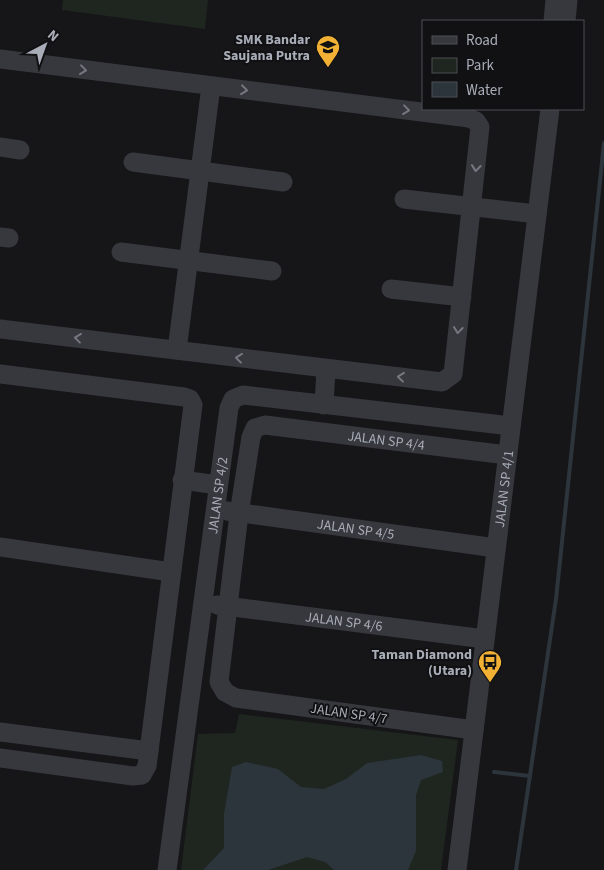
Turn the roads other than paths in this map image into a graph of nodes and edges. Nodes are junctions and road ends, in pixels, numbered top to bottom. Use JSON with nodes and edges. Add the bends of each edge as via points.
{"nodes":[{"id":1,"x":555,"y":0,"type":"edge"},
{"id":2,"x":568,"y":0,"type":"edge"},
{"id":3,"x":553,"y":20,"type":"edge"},
{"id":4,"x":566,"y":20,"type":"edge"},
{"id":5,"x":0,"y":59,"type":"edge"},
{"id":6,"x":211,"y":86,"type":"junction"},
{"id":7,"x":550,"y":110,"type":"edge"},
{"id":8,"x":0,"y":148,"type":"edge"},
{"id":9,"x":20,"y":150,"type":"dead end"},
{"id":10,"x":133,"y":162,"type":"dead end"},
{"id":11,"x":200,"y":171,"type":"junction"},
{"id":12,"x":283,"y":182,"type":"dead end"},
{"id":13,"x":404,"y":199,"type":"dead end"},
{"id":14,"x":472,"y":206,"type":"junction"},
{"id":15,"x":537,"y":214,"type":"junction"},
{"id":16,"x":121,"y":252,"type":"dead end"},
{"id":17,"x":188,"y":261,"type":"junction"},
{"id":18,"x":272,"y":271,"type":"dead end"},
{"id":19,"x":391,"y":290,"type":"dead end"},
{"id":20,"x":462,"y":297,"type":"junction"},
{"id":21,"x":0,"y":328,"type":"edge"},
{"id":22,"x":177,"y":350,"type":"junction"},
{"id":23,"x":326,"y":369,"type":"junction"},
{"id":24,"x":0,"y":374,"type":"edge"},
{"id":25,"x":324,"y":405,"type":"junction"},
{"id":26,"x":511,"y":426,"type":"junction"},
{"id":27,"x":507,"y":455,"type":"junction"},
{"id":28,"x":182,"y":480,"type":"junction"},
{"id":29,"x":218,"y":485,"type":"junction"},
{"id":30,"x":216,"y":509,"type":"junction"},
{"id":31,"x":239,"y":514,"type":"junction"},
{"id":32,"x":0,"y":547,"type":"edge"},
{"id":33,"x":496,"y":548,"type":"junction"},
{"id":34,"x":171,"y":572,"type":"junction"},
{"id":35,"x":203,"y":603,"type":"junction"},
{"id":36,"x":228,"y":606,"type":"junction"},
{"id":37,"x":485,"y":639,"type":"junction"},
{"id":38,"x":474,"y":730,"type":"junction"},
{"id":39,"x":0,"y":732,"type":"edge"},
{"id":40,"x":149,"y":751,"type":"junction"},
{"id":41,"x":0,"y":758,"type":"edge"},
{"id":42,"x":166,"y":870,"type":"edge"},
{"id":43,"x":457,"y":870,"type":"edge"}],
"edges":[{"from":1,"to":3,"type":"street"},
{"from":2,"to":4,"type":"street"},
{"from":5,"to":6,"type":"street","one_way":true},
{"from":6,"to":11,"type":"street"},
{"from":6,"to":14,"type":"street","one_way":true,"via":[[476,121],[480,127]]},
{"from":7,"to":15,"type":"street","name":"JALAN SP 4/1"},
{"from":8,"to":9,"type":"street"},
{"from":10,"to":11,"type":"street"},
{"from":11,"to":12,"type":"street"},
{"from":11,"to":17,"type":"street"},
{"from":13,"to":14,"type":"street"},
{"from":14,"to":15,"type":"street"},
{"from":14,"to":20,"type":"street"},
{"from":15,"to":26,"type":"street","name":"JALAN SP 4/1"},
{"from":16,"to":17,"type":"street"},
{"from":17,"to":18,"type":"street"},
{"from":17,"to":22,"type":"street"},
{"from":19,"to":20,"type":"street"},
{"from":20,"to":23,"type":"street","one_way":true,"via":[[453,374],[449,379],[442,382]]},
{"from":22,"to":21,"type":"street","one_way":true},
{"from":23,"to":22,"type":"street","one_way":true},
{"from":23,"to":25,"type":"street"},
{"from":24,"to":28,"type":"street","via":[[190,399],[193,405]]},
{"from":25,"to":26,"type":"street","name":"JALAN SP 4/2"},
{"from":25,"to":29,"type":"street","name":"JALAN SP 4/2","via":[[243,395],[234,399],[229,408]]},
{"from":26,"to":27,"type":"street","name":"JALAN SP 4/1"},
{"from":27,"to":31,"type":"street","name":"JALAN SP 4/4","via":[[264,425],[255,428],[251,437]]},
{"from":27,"to":33,"type":"street","name":"JALAN SP 4/1"},
{"from":28,"to":29,"type":"street"},
{"from":28,"to":34,"type":"street"},
{"from":29,"to":30,"type":"street","name":"JALAN SP 4/2"},
{"from":30,"to":31,"type":"street","name":"JALAN SP 4/5"},
{"from":30,"to":35,"type":"street","name":"JALAN SP 4/2"},
{"from":31,"to":33,"type":"street","name":"JALAN SP 4/5"},
{"from":31,"to":36,"type":"street"},
{"from":32,"to":34,"type":"street"},
{"from":33,"to":37,"type":"street","name":"JALAN SP 4/1"},
{"from":34,"to":40,"type":"street"},
{"from":35,"to":36,"type":"street","name":"JALAN SP 4/6"},
{"from":35,"to":42,"type":"street","name":"JALAN SP 4/2"},
{"from":36,"to":37,"type":"street","name":"JALAN SP 4/6"},
{"from":36,"to":38,"type":"street","name":"JALAN SP 4/7","via":[[219,682],[225,692],[236,698]]},
{"from":37,"to":38,"type":"street","name":"JALAN SP 4/1"},
{"from":38,"to":43,"type":"street","name":"JALAN SP 4/1"},
{"from":39,"to":40,"type":"street"},
{"from":40,"to":41,"type":"street","via":[[148,766],[142,775],[133,776]]}]}
